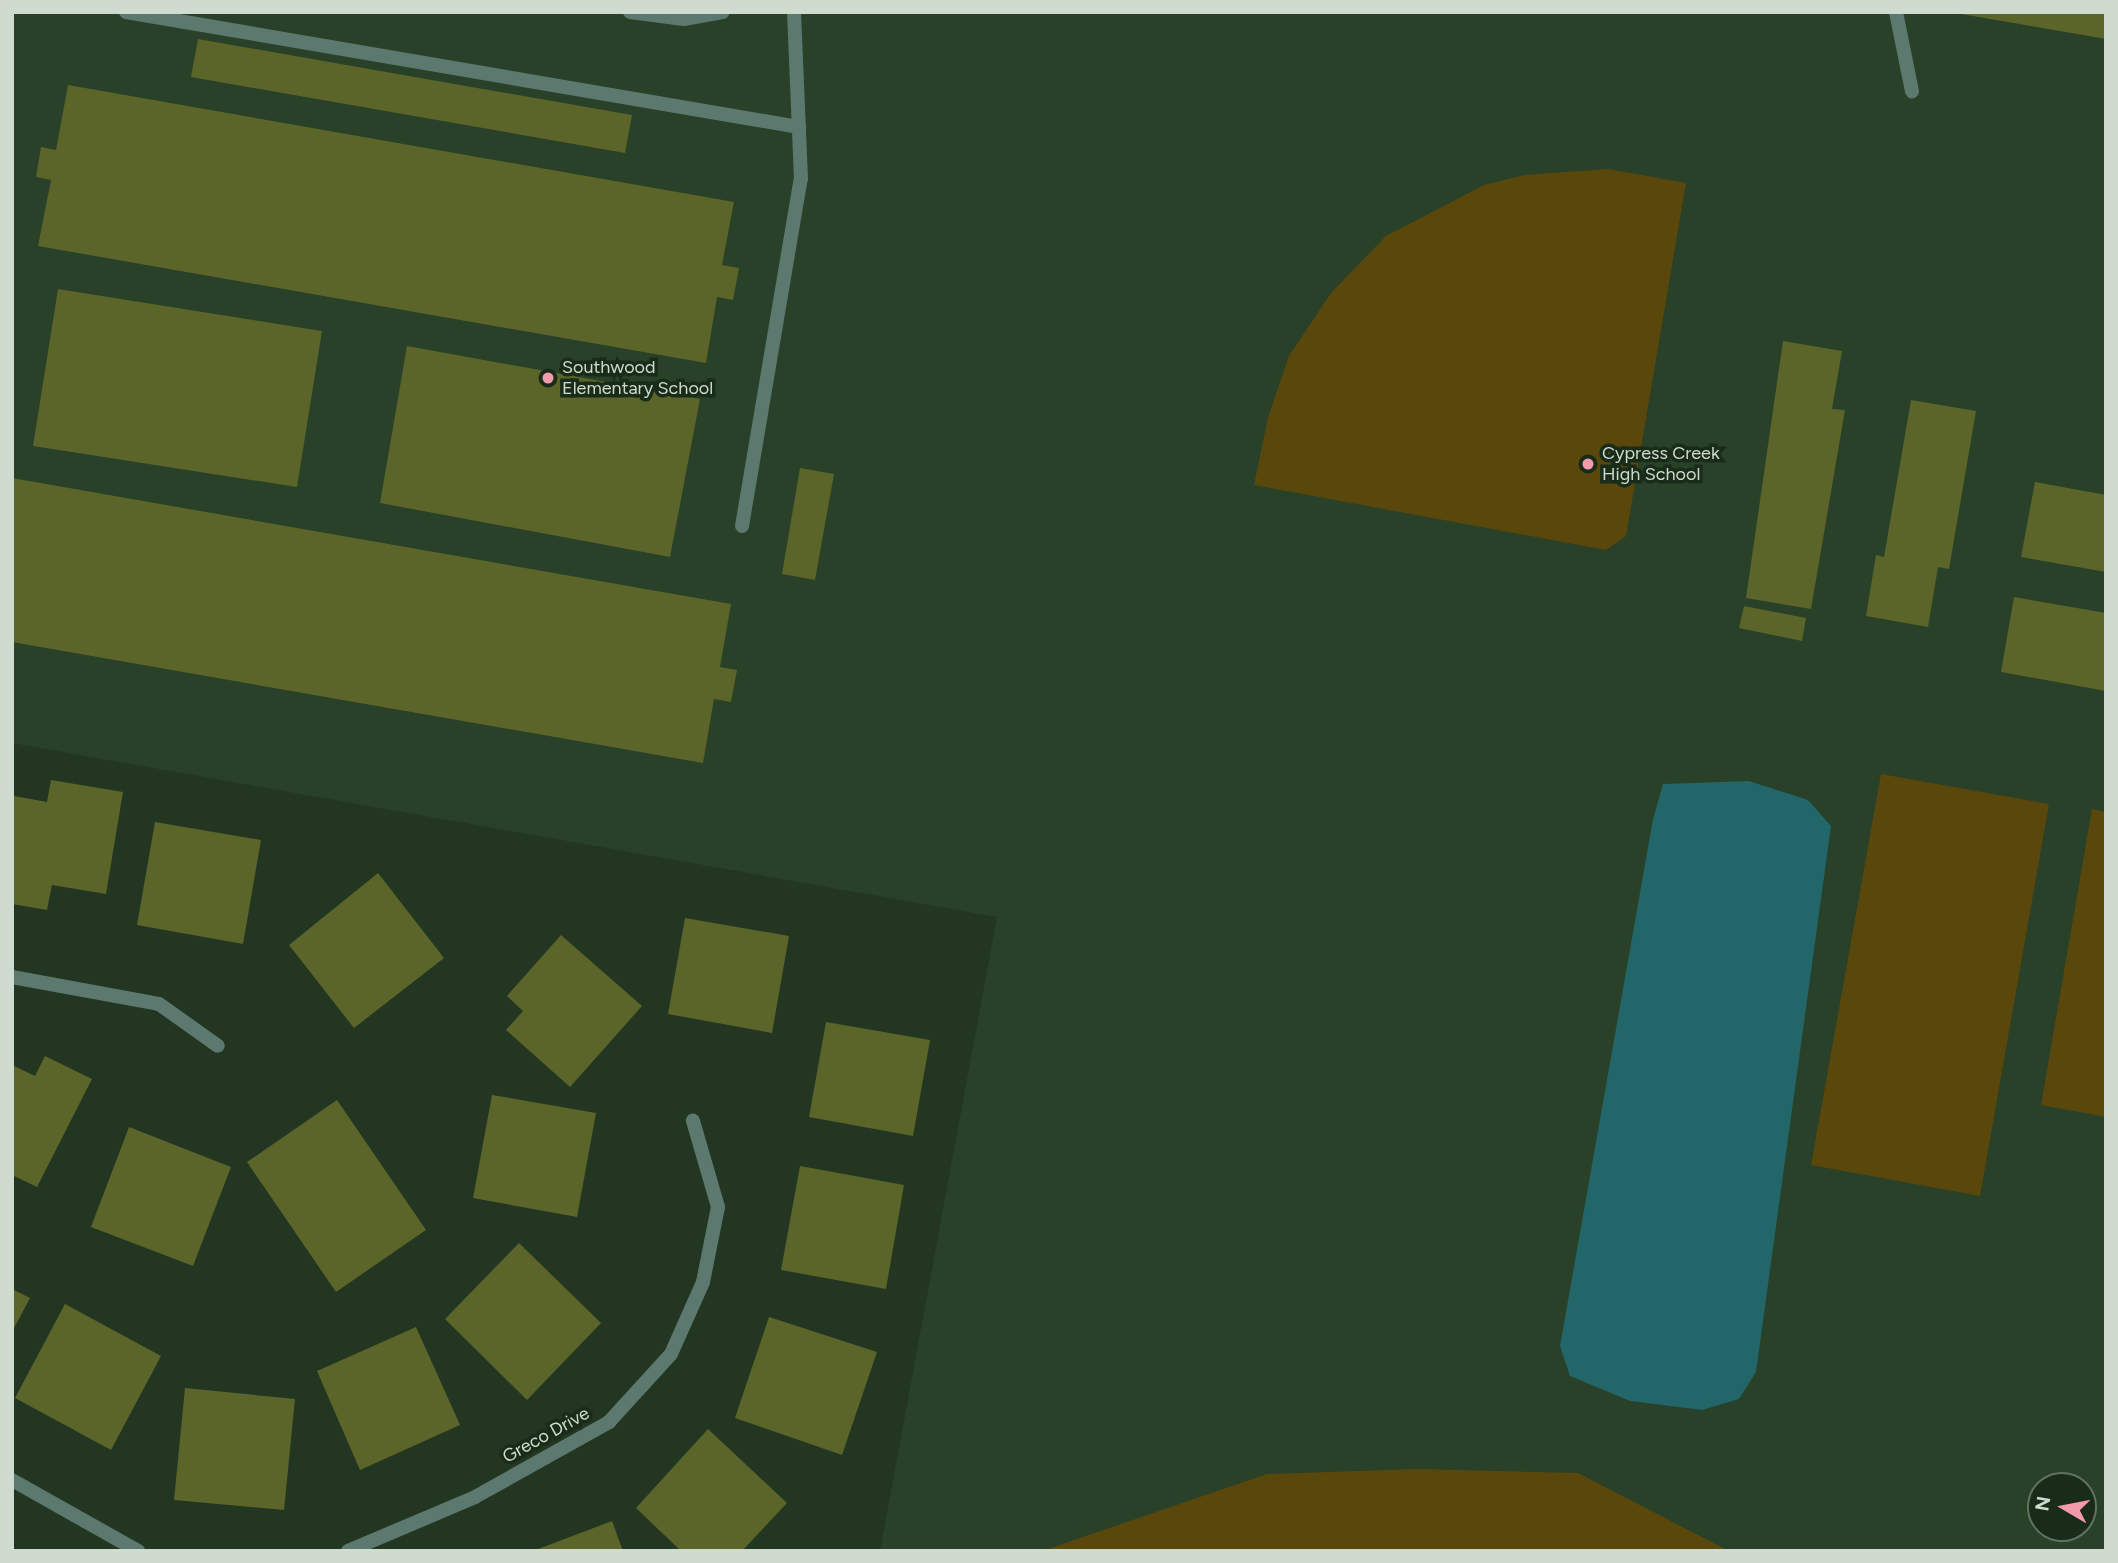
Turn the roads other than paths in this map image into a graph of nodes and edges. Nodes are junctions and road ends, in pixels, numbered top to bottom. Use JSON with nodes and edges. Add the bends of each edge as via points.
{"nodes":[{"id":1,"x":126,"y":12,"type":"edge"},
{"id":2,"x":630,"y":12,"type":"edge"},
{"id":3,"x":722,"y":12,"type":"edge"},
{"id":4,"x":794,"y":12,"type":"edge"},
{"id":5,"x":1896,"y":12,"type":"edge"},
{"id":6,"x":1912,"y":91,"type":"dead end"},
{"id":7,"x":799,"y":127,"type":"junction"},
{"id":8,"x":743,"y":526,"type":"dead end"},
{"id":9,"x":12,"y":977,"type":"edge"},
{"id":10,"x":218,"y":1046,"type":"dead end"},
{"id":11,"x":693,"y":1121,"type":"dead end"},
{"id":12,"x":12,"y":1480,"type":"edge"},
{"id":13,"x":138,"y":1551,"type":"edge"},
{"id":14,"x":348,"y":1551,"type":"edge"}],
"edges":[{"from":1,"to":7,"type":"street"},
{"from":2,"to":3,"type":"street","via":[[684,19]]},
{"from":4,"to":7,"type":"street"},
{"from":5,"to":6,"type":"street"},
{"from":7,"to":8,"type":"street","via":[[801,179]]},
{"from":9,"to":10,"type":"street","via":[[159,1004]]},
{"from":11,"to":14,"type":"street","name":"Greco Drive","via":[[718,1206],[703,1282],[671,1354],[609,1422],[475,1497]]},
{"from":12,"to":13,"type":"street"}]}
